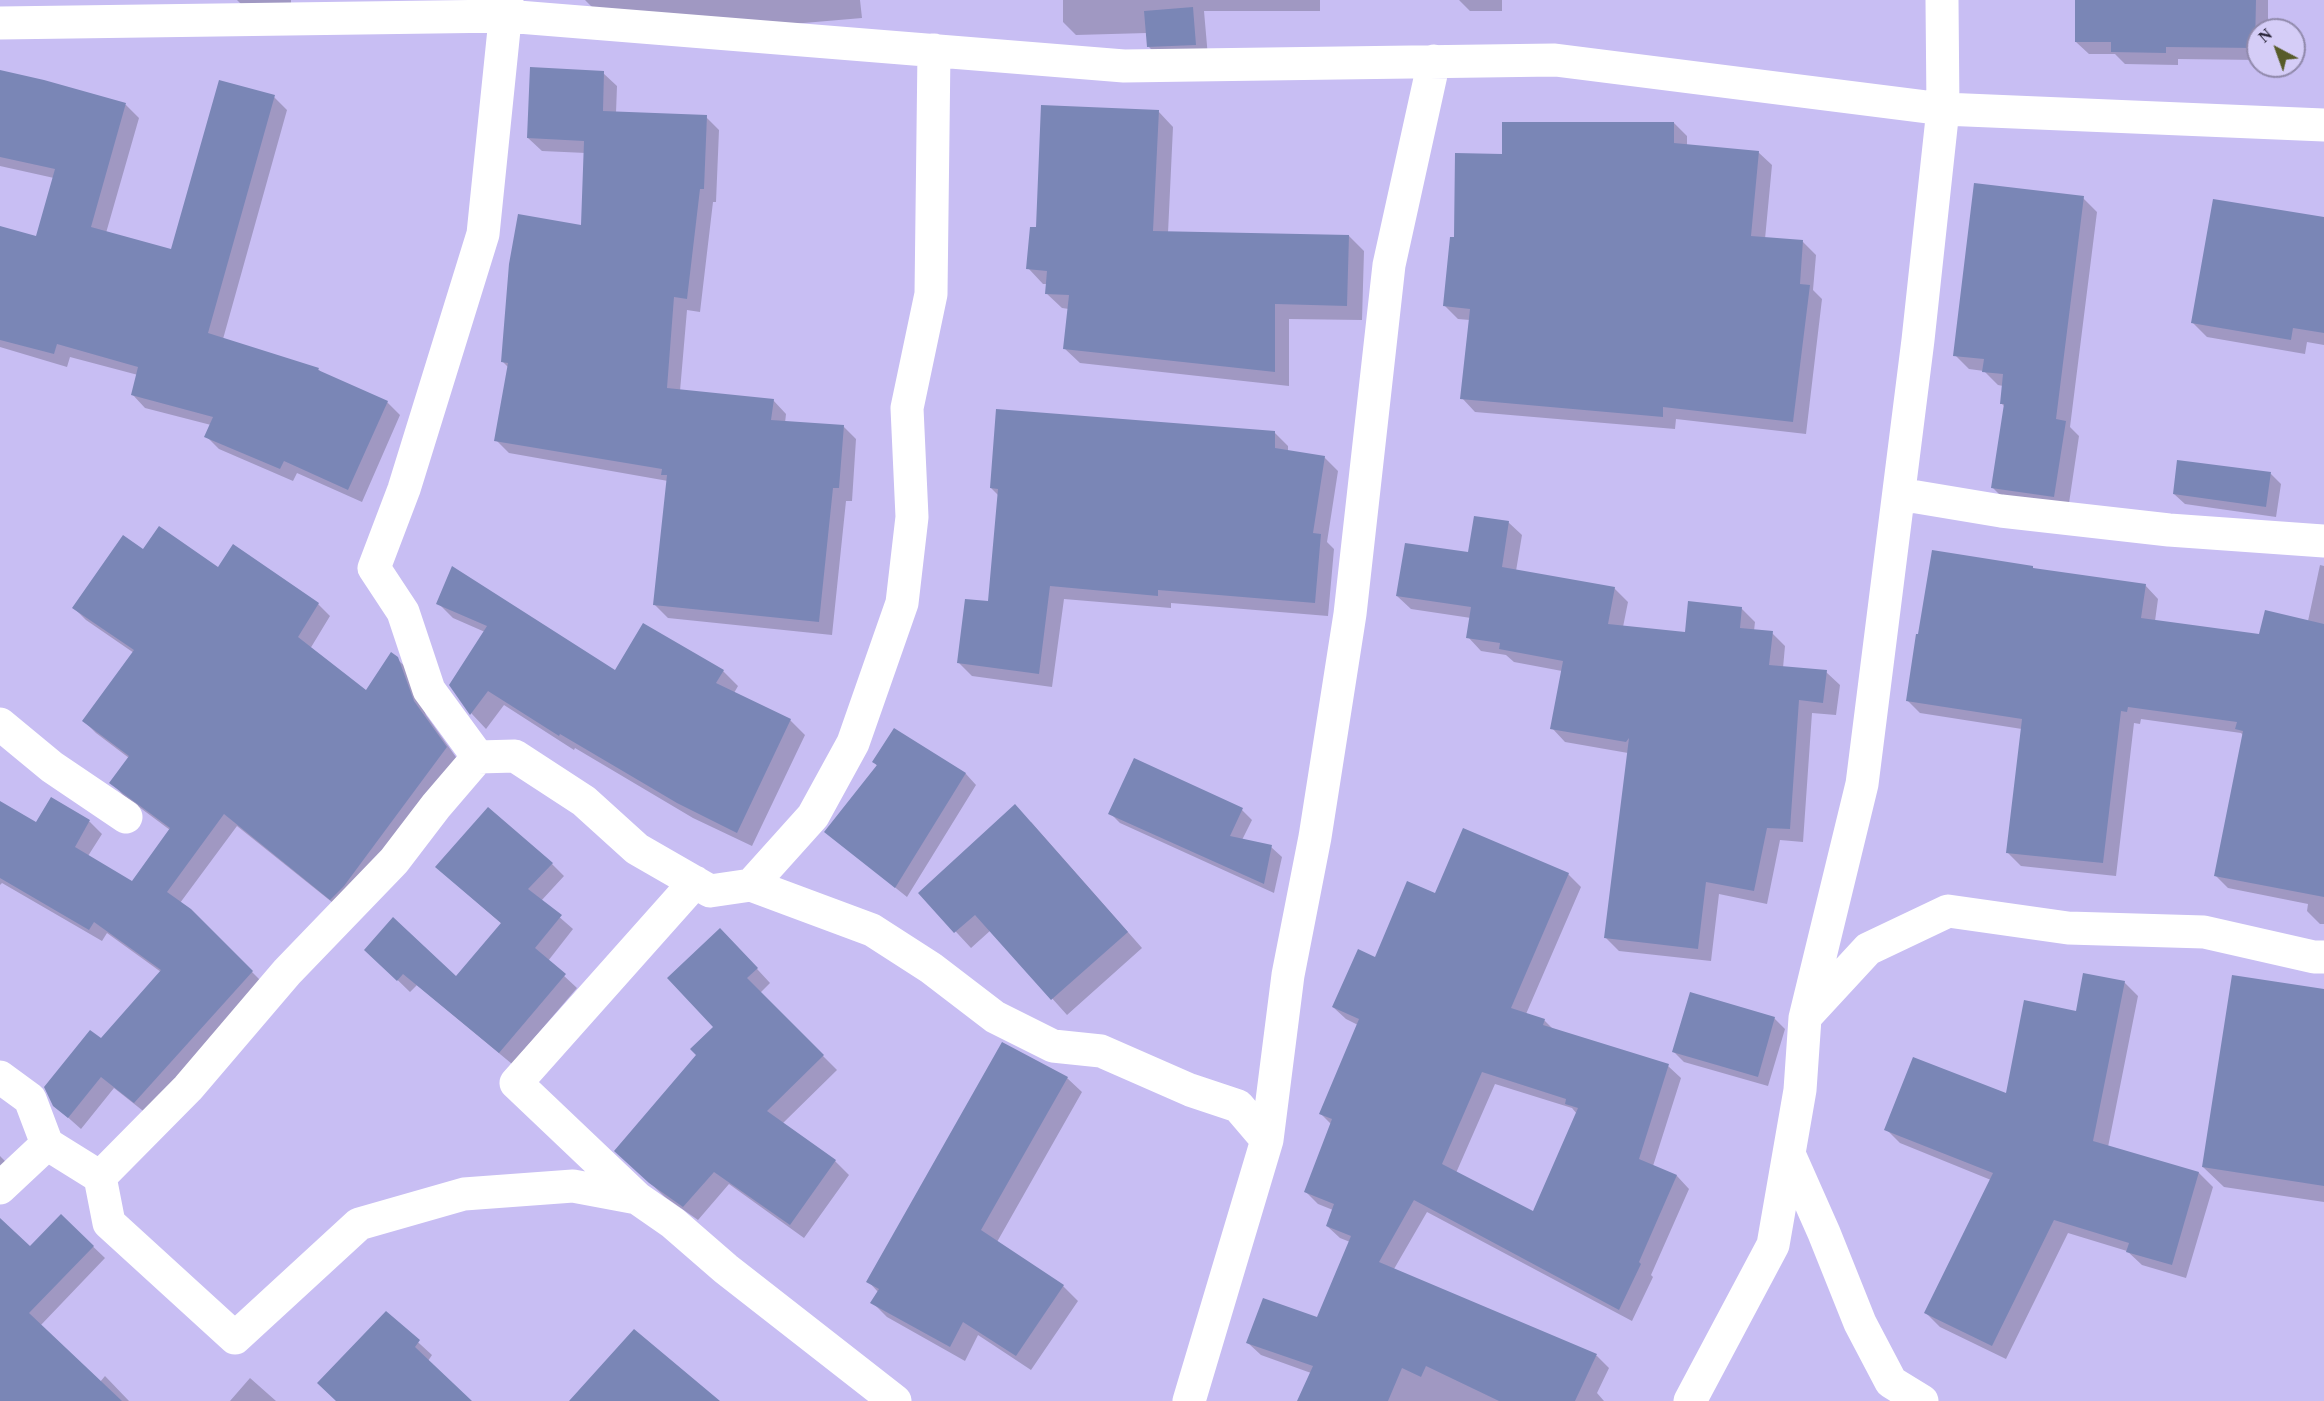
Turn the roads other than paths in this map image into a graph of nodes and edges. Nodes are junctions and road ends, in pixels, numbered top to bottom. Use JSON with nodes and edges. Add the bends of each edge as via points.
{"nodes":[{"id":1,"x":1942,"y":0,"type":"edge"},
{"id":2,"x":507,"y":8,"type":"edge"},
{"id":3,"x":0,"y":23,"type":"edge"},
{"id":4,"x":934,"y":50,"type":"junction"},
{"id":5,"x":1434,"y":61,"type":"junction"},
{"id":6,"x":1943,"y":109,"type":"junction"},
{"id":7,"x":2324,"y":125,"type":"edge"},
{"id":8,"x":1899,"y":494,"type":"junction"},
{"id":9,"x":2324,"y":541,"type":"edge"},
{"id":10,"x":0,"y":724,"type":"edge"},
{"id":11,"x":478,"y":757,"type":"junction"},
{"id":12,"x":126,"y":817,"type":"dead end"},
{"id":13,"x":695,"y":882,"type":"junction"},
{"id":14,"x":751,"y":885,"type":"junction"},
{"id":15,"x":2324,"y":957,"type":"edge"},
{"id":16,"x":1805,"y":1018,"type":"junction"},
{"id":17,"x":0,"y":1077,"type":"edge"},
{"id":18,"x":1267,"y":1140,"type":"junction"},
{"id":19,"x":47,"y":1144,"type":"junction"},
{"id":20,"x":1789,"y":1154,"type":"junction"},
{"id":21,"x":100,"y":1177,"type":"junction"},
{"id":22,"x":0,"y":1188,"type":"edge"},
{"id":23,"x":638,"y":1198,"type":"junction"},
{"id":24,"x":882,"y":1397,"type":"edge"},
{"id":25,"x":1189,"y":1401,"type":"edge"},
{"id":26,"x":1690,"y":1401,"type":"edge"},
{"id":27,"x":1922,"y":1401,"type":"edge"}],
"edges":[{"from":1,"to":6,"type":"street"},
{"from":2,"to":3,"type":"street"},
{"from":2,"to":4,"type":"street"},
{"from":2,"to":11,"type":"street","via":[[483,234],[404,489],[374,568],[403,612],[429,690]]},
{"from":4,"to":5,"type":"street","via":[[1124,66]]},
{"from":4,"to":14,"type":"street","via":[[931,294],[907,408],[912,517],[902,603],[853,743],[813,816]]},
{"from":5,"to":6,"type":"street","via":[[1555,60]]},
{"from":5,"to":18,"type":"street","via":[[1389,265],[1350,614],[1315,837],[1288,975]]},
{"from":6,"to":7,"type":"street"},
{"from":6,"to":8,"type":"street"},
{"from":8,"to":9,"type":"street","via":[[2001,511],[2169,530]]},
{"from":8,"to":16,"type":"street","via":[[1862,784]]},
{"from":10,"to":12,"type":"street","via":[[52,767]]},
{"from":11,"to":13,"type":"street","via":[[515,756],[584,801],[637,849]]},
{"from":11,"to":21,"type":"street","via":[[394,861],[286,972],[188,1088]]},
{"from":13,"to":14,"type":"street","via":[[710,891]]},
{"from":13,"to":23,"type":"street","via":[[516,1083]]},
{"from":14,"to":18,"type":"street","via":[[872,930],[931,968],[995,1017],[1053,1046],[1101,1052],[1238,1106]]},
{"from":15,"to":16,"type":"street","via":[[2204,933],[2068,928],[1948,910],[1868,949]]},
{"from":16,"to":20,"type":"street","via":[[1800,1090]]},
{"from":17,"to":19,"type":"street","via":[[30,1099]]},
{"from":18,"to":25,"type":"street"},
{"from":19,"to":21,"type":"street"},
{"from":19,"to":22,"type":"street"},
{"from":20,"to":26,"type":"street","via":[[1773,1245]]},
{"from":20,"to":27,"type":"street","via":[[1860,1323],[1891,1382]]},
{"from":21,"to":23,"type":"street","via":[[109,1223],[235,1338],[359,1224],[464,1194],[573,1185]]},
{"from":23,"to":24,"type":"street"}]}
